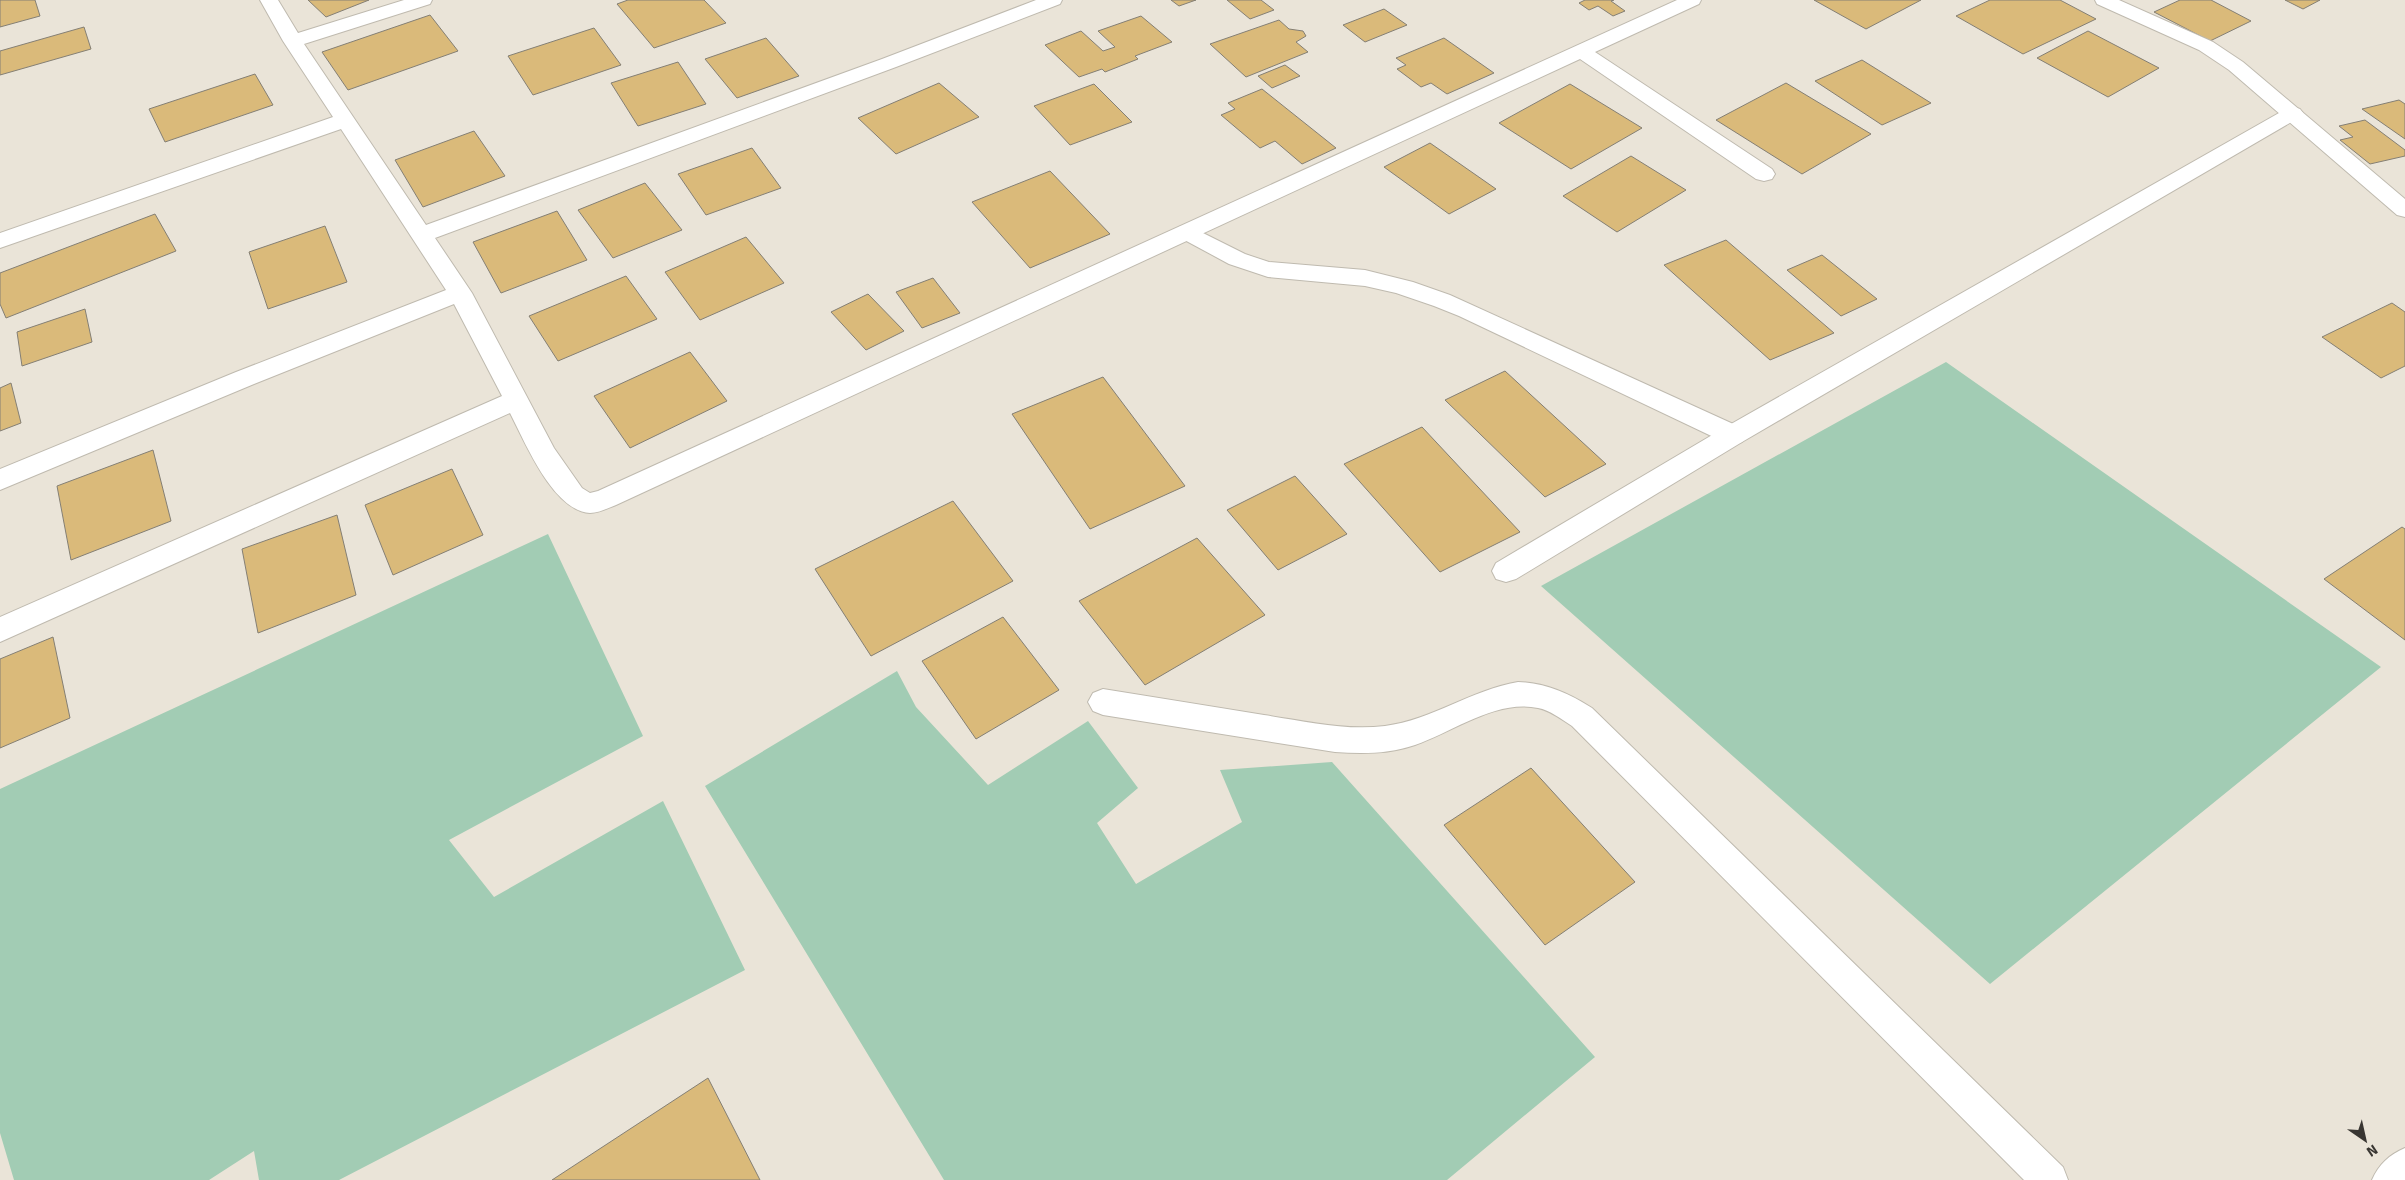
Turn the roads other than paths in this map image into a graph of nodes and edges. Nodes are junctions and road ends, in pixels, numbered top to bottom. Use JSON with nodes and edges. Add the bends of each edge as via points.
{"nodes":[{"id":1,"x":269,"y":0,"type":"edge"},
{"id":2,"x":423,"y":0,"type":"edge"},
{"id":3,"x":1053,"y":0,"type":"edge"},
{"id":4,"x":1692,"y":0,"type":"edge"},
{"id":5,"x":2104,"y":0,"type":"edge"},
{"id":6,"x":294,"y":41,"type":"junction"},
{"id":7,"x":1581,"y":51,"type":"junction"},
{"id":8,"x":2293,"y":113,"type":"junction"},
{"id":9,"x":346,"y":120,"type":"junction"},
{"id":10,"x":1764,"y":174,"type":"dead end"},
{"id":11,"x":2405,"y":210,"type":"edge"},
{"id":12,"x":1187,"y":232,"type":"junction"},
{"id":13,"x":422,"y":235,"type":"junction"},
{"id":14,"x":0,"y":241,"type":"edge"},
{"id":15,"x":460,"y":293,"type":"junction"},
{"id":16,"x":516,"y":400,"type":"junction"},
{"id":17,"x":1733,"y":435,"type":"junction"},
{"id":18,"x":0,"y":480,"type":"edge"},
{"id":19,"x":1506,"y":571,"type":"dead end"},
{"id":20,"x":0,"y":630,"type":"edge"},
{"id":21,"x":1103,"y":702,"type":"dead end"},
{"id":22,"x":2405,"y":1166,"type":"edge"},
{"id":23,"x":2050,"y":1180,"type":"edge"},
{"id":24,"x":2390,"y":1180,"type":"edge"}],
"edges":[{"from":1,"to":6,"type":"street"},
{"from":2,"to":6,"type":"street"},
{"from":3,"to":13,"type":"street"},
{"from":4,"to":7,"type":"street"},
{"from":5,"to":8,"type":"street","via":[[2206,46],[2258,82]]},
{"from":6,"to":9,"type":"street"},
{"from":7,"to":10,"type":"street"},
{"from":7,"to":12,"type":"street"},
{"from":8,"to":11,"type":"street"},
{"from":8,"to":17,"type":"street"},
{"from":9,"to":13,"type":"street"},
{"from":9,"to":14,"type":"street"},
{"from":12,"to":16,"type":"street","via":[[593,503],[573,495],[563,482],[544,454]]},
{"from":12,"to":17,"type":"street","via":[[1233,258],[1257,267],[1283,273],[1364,278],[1435,298]]},
{"from":13,"to":15,"type":"street"},
{"from":15,"to":16,"type":"street"},
{"from":15,"to":18,"type":"street"},
{"from":16,"to":20,"type":"street"},
{"from":17,"to":19,"type":"street"},
{"from":21,"to":23,"type":"street","via":[[1363,741],[1390,739],[1416,732],[1505,695],[1525,692],[1565,704],[1589,724]]},
{"from":22,"to":24,"type":"street"}]}
